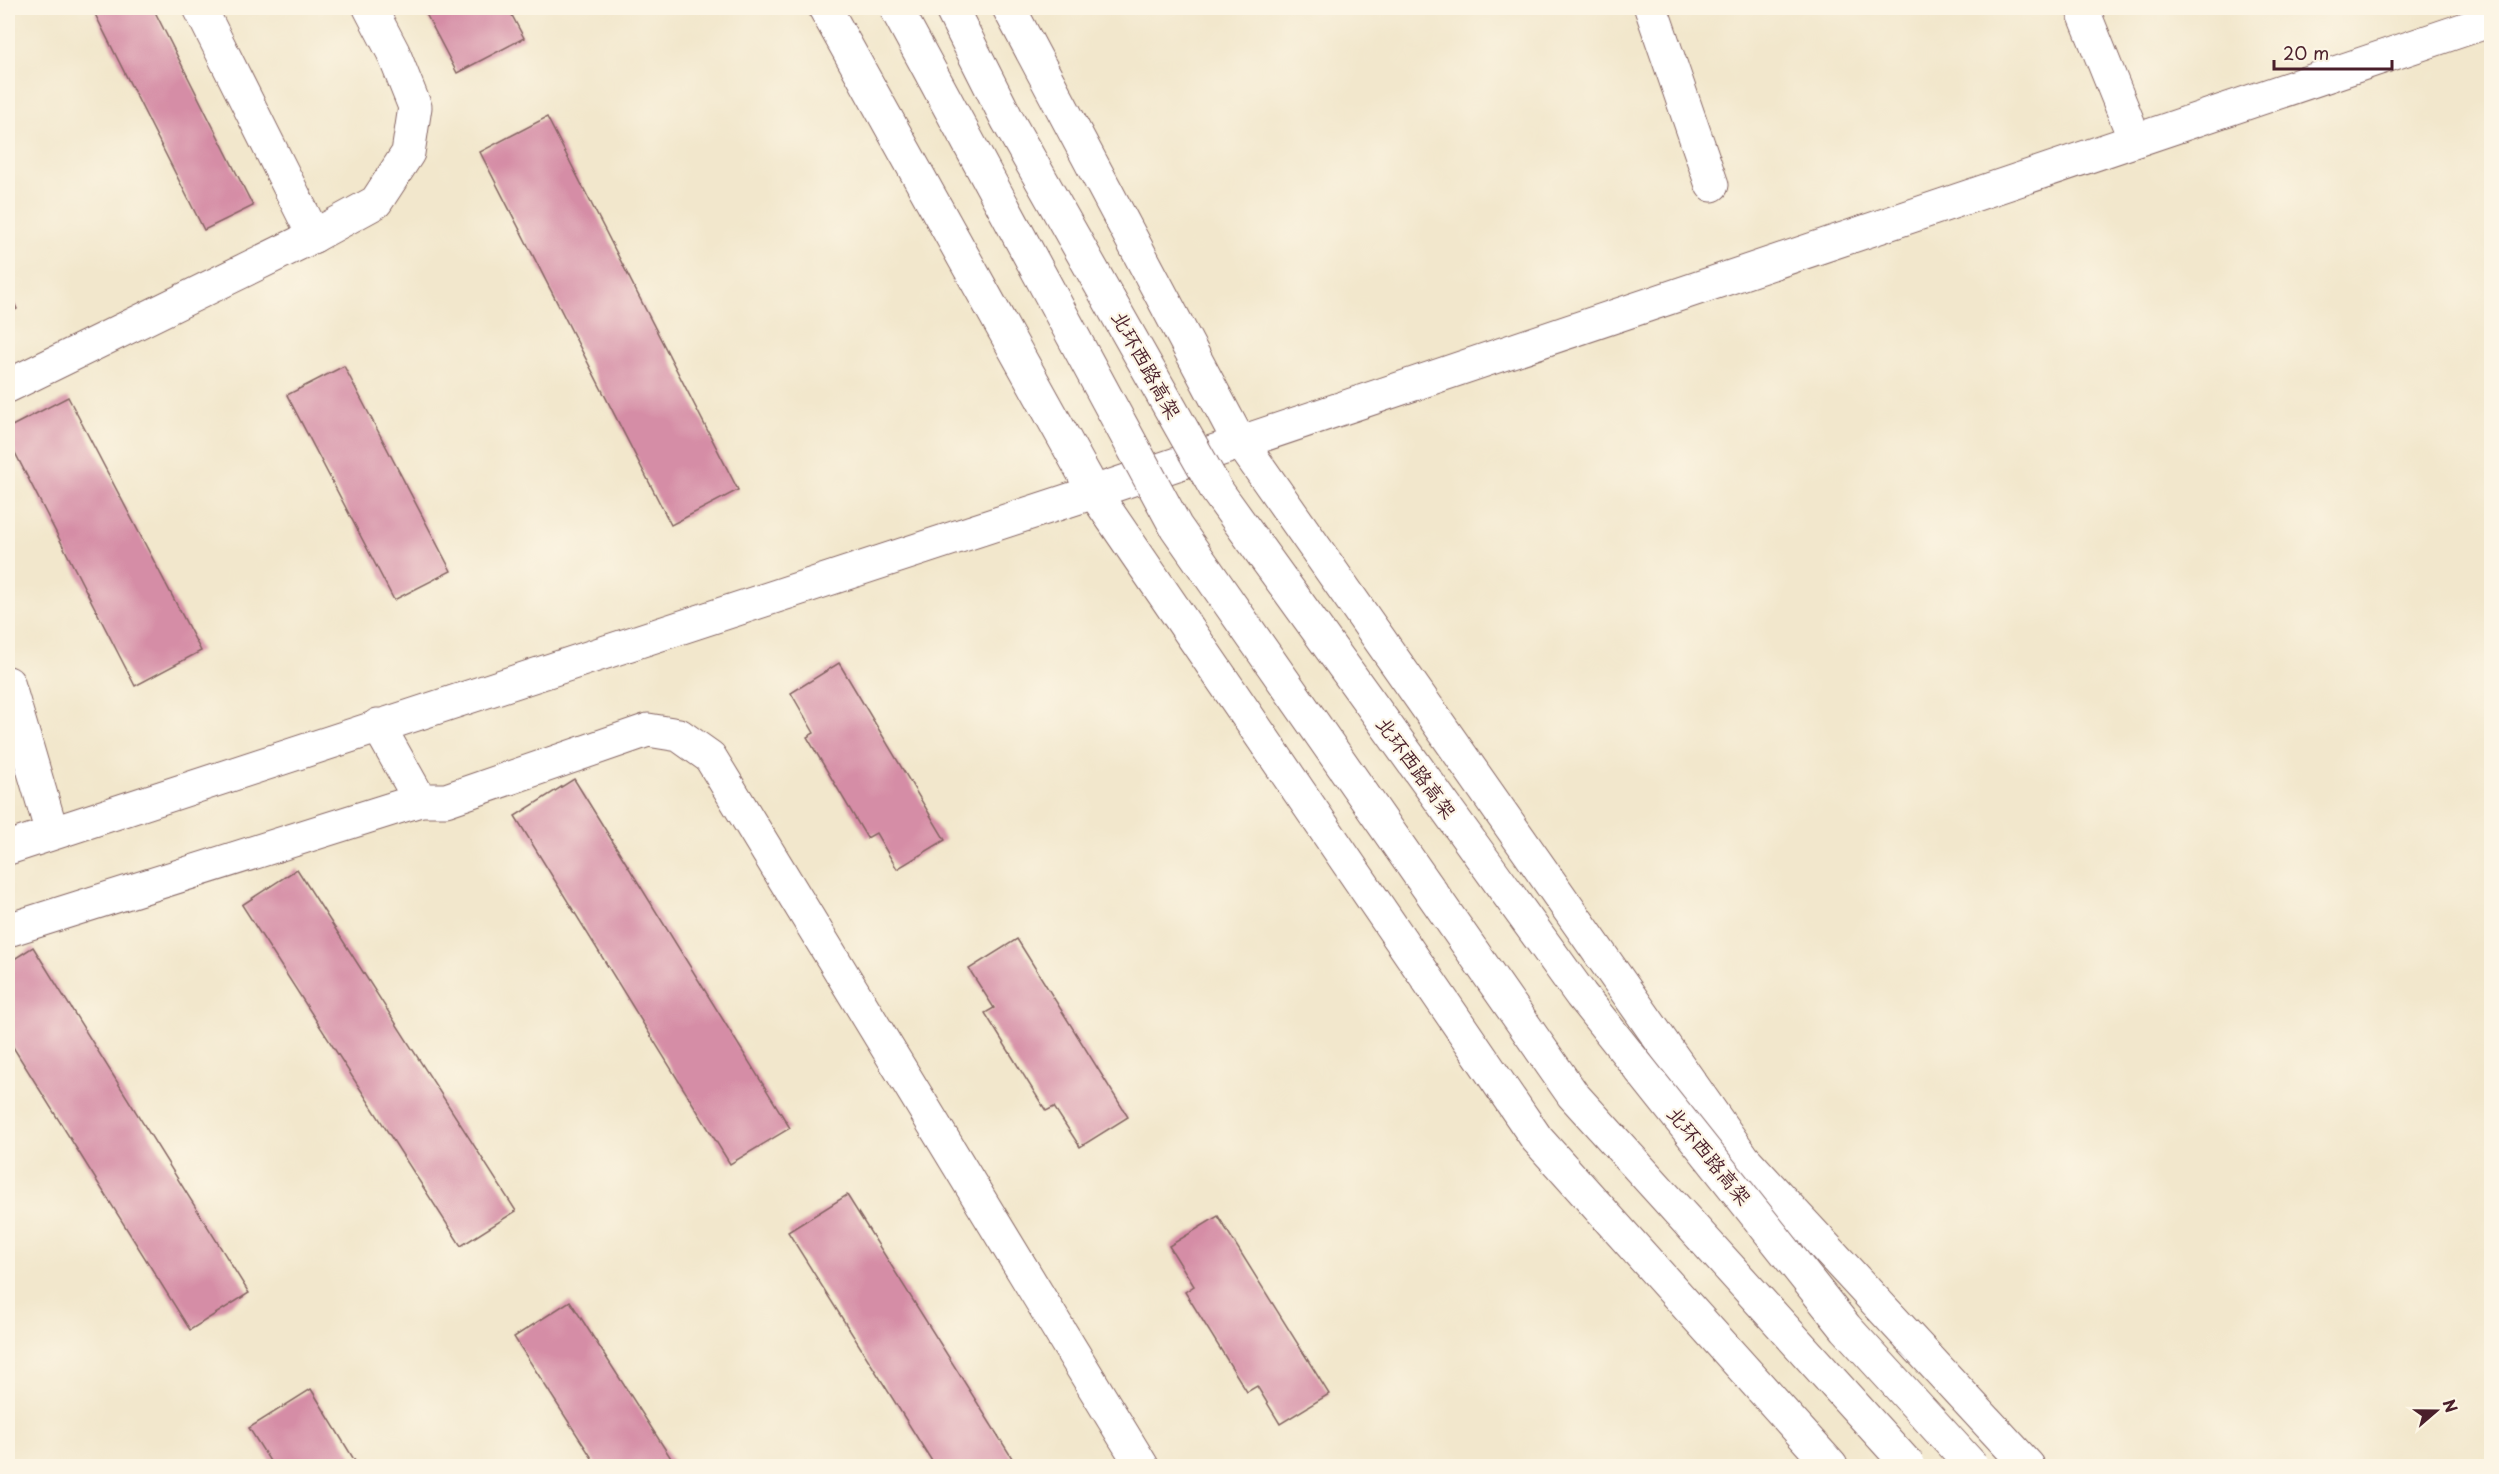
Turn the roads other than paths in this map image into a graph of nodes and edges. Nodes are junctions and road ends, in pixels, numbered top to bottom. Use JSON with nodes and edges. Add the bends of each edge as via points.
{"nodes":[{"id":1,"x":200,"y":8,"type":"edge"},
{"id":2,"x":370,"y":8,"type":"edge"},
{"id":3,"x":825,"y":8,"type":"edge"},
{"id":4,"x":896,"y":8,"type":"edge"},
{"id":5,"x":951,"y":8,"type":"edge"},
{"id":6,"x":1009,"y":8,"type":"edge"},
{"id":7,"x":1650,"y":8,"type":"edge"},
{"id":8,"x":2082,"y":8,"type":"edge"},
{"id":9,"x":2492,"y":20,"type":"edge"},
{"id":10,"x":2134,"y":140,"type":"junction"},
{"id":11,"x":1712,"y":185,"type":"dead end"},
{"id":12,"x":314,"y":236,"type":"junction"},
{"id":13,"x":8,"y":386,"type":"edge"},
{"id":14,"x":1241,"y":442,"type":"junction"},
{"id":15,"x":1094,"y":492,"type":"junction"},
{"id":16,"x":8,"y":683,"type":"edge"},
{"id":17,"x":378,"y":725,"type":"junction"},
{"id":18,"x":420,"y":800,"type":"junction"},
{"id":19,"x":52,"y":833,"type":"junction"},
{"id":20,"x":8,"y":848,"type":"edge"},
{"id":21,"x":8,"y":930,"type":"edge"},
{"id":22,"x":1142,"y":1467,"type":"edge"},
{"id":23,"x":1831,"y":1467,"type":"edge"},
{"id":24,"x":1909,"y":1467,"type":"edge"},
{"id":25,"x":1972,"y":1467,"type":"edge"},
{"id":26,"x":2028,"y":1467,"type":"edge"}],
"edges":[{"from":1,"to":12,"type":"main road"},
{"from":2,"to":12,"type":"main road","via":[[415,107],[408,153],[376,202]]},
{"from":3,"to":15,"type":"main road"},
{"from":4,"to":24,"type":"main road","bridge":true,"via":[[1176,528],[1573,1095]]},
{"from":5,"to":25,"type":"main road","name":"北环西路高架","bridge":true,"via":[[1008,121],[1217,491],[1581,995],[1846,1328]]},
{"from":6,"to":14,"type":"main road"},
{"from":7,"to":11,"type":"main road"},
{"from":8,"to":10,"type":"main road"},
{"from":9,"to":10,"type":"main road"},
{"from":10,"to":14,"type":"main road"},
{"from":12,"to":13,"type":"main road"},
{"from":14,"to":15,"type":"main road"},
{"from":14,"to":26,"type":"main road","via":[[1744,1159]]},
{"from":15,"to":17,"type":"main road"},
{"from":15,"to":23,"type":"main road","via":[[1537,1139]]},
{"from":16,"to":19,"type":"main road"},
{"from":17,"to":18,"type":"main road"},
{"from":17,"to":19,"type":"main road"},
{"from":18,"to":21,"type":"main road"},
{"from":18,"to":22,"type":"main road","via":[[446,800],[648,730],[679,735],[710,757]]},
{"from":19,"to":20,"type":"main road"}]}
